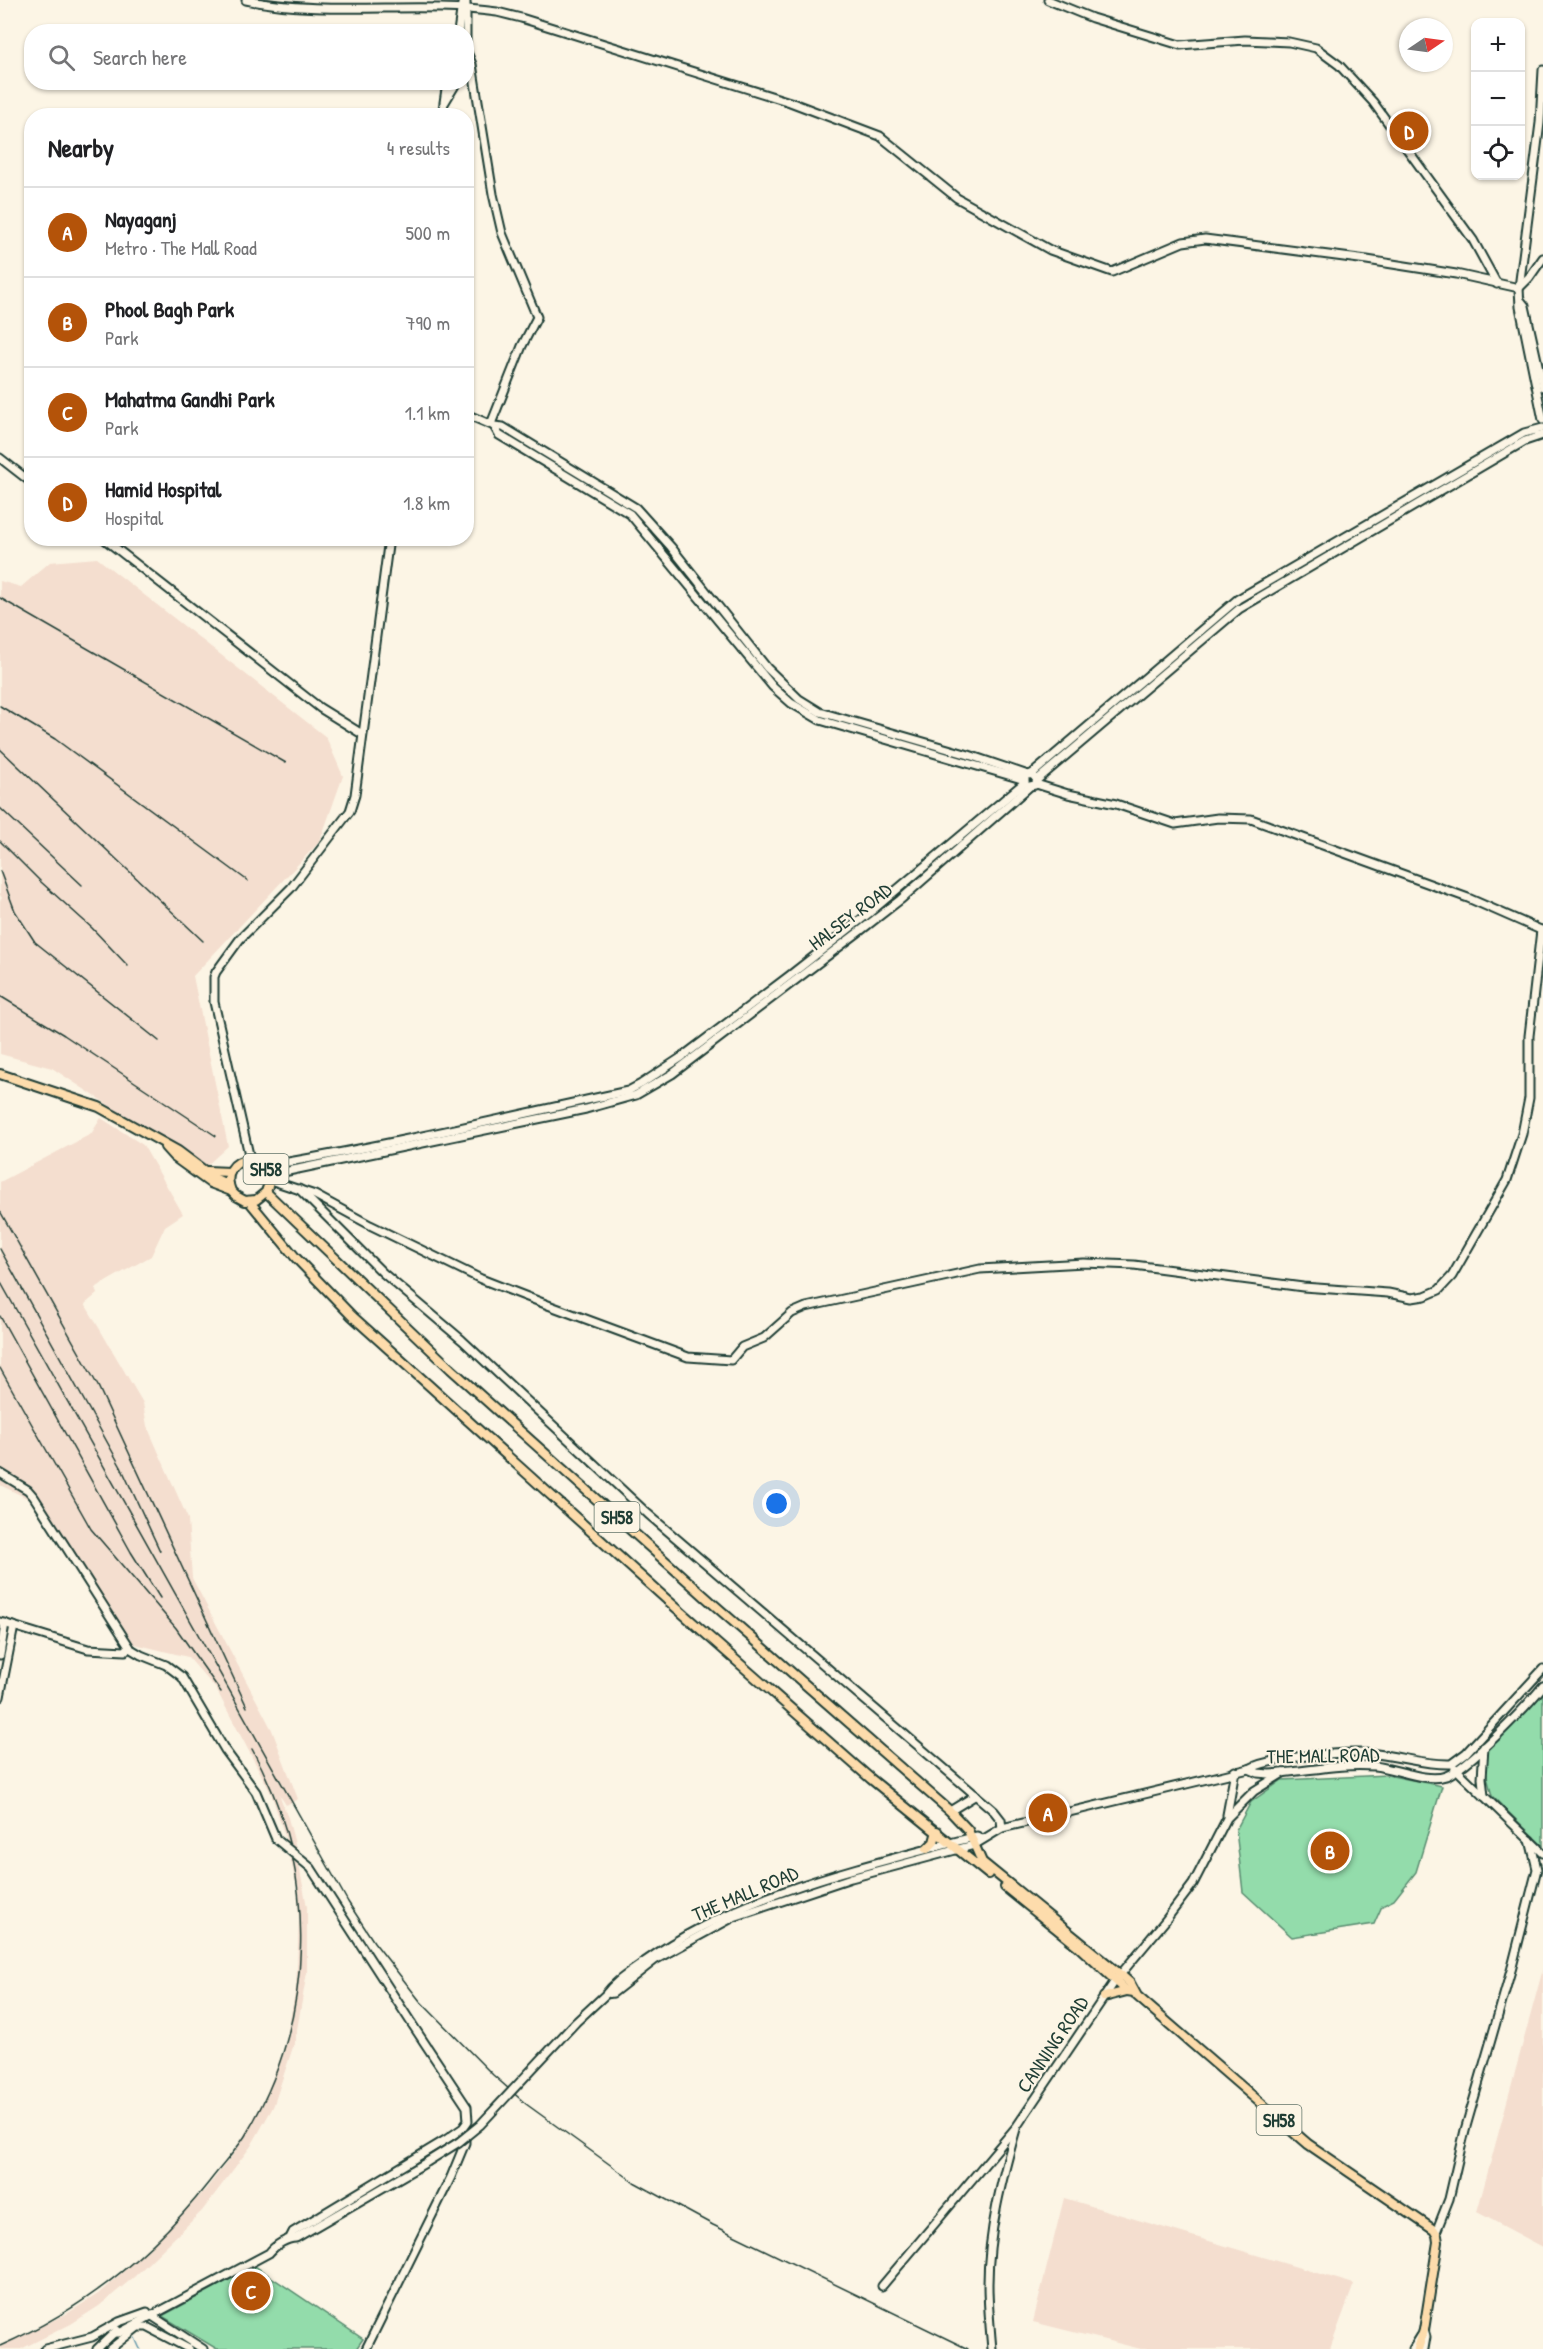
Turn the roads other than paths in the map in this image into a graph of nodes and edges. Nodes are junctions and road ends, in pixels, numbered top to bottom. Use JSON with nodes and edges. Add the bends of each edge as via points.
{"nodes":[{"id":1,"x":246,"y":0,"type":"edge"},
{"id":2,"x":461,"y":0,"type":"edge"},
{"id":3,"x":1048,"y":0,"type":"edge"},
{"id":4,"x":465,"y":6,"type":"edge"},
{"id":5,"x":462,"y":24,"type":"edge"},
{"id":6,"x":1543,"y":70,"type":"edge"},
{"id":7,"x":446,"y":90,"type":"edge"},
{"id":8,"x":452,"y":90,"type":"edge"},
{"id":9,"x":473,"y":90,"type":"edge"},
{"id":10,"x":443,"y":104,"type":"junction"},
{"id":11,"x":443,"y":108,"type":"edge"},
{"id":12,"x":1543,"y":258,"type":"edge"},
{"id":13,"x":1497,"y":284,"type":"junction"},
{"id":14,"x":1519,"y":288,"type":"junction"},
{"id":15,"x":1521,"y":301,"type":"junction"},
{"id":16,"x":1543,"y":387,"type":"edge"},
{"id":17,"x":474,"y":417,"type":"edge"},
{"id":18,"x":1543,"y":420,"type":"edge"},
{"id":19,"x":492,"y":425,"type":"junction"},
{"id":20,"x":1543,"y":428,"type":"edge"},
{"id":21,"x":1543,"y":435,"type":"edge"},
{"id":22,"x":0,"y":458,"type":"edge"},
{"id":23,"x":24,"y":477,"type":"edge"},
{"id":24,"x":607,"y":494,"type":"junction"},
{"id":25,"x":113,"y":546,"type":"edge"},
{"id":26,"x":388,"y":546,"type":"edge"},
{"id":27,"x":702,"y":586,"type":"junction"},
{"id":28,"x":695,"y":591,"type":"junction"},
{"id":29,"x":711,"y":604,"type":"junction"},
{"id":30,"x":362,"y":734,"type":"junction"},
{"id":31,"x":1030,"y":780,"type":"junction"},
{"id":32,"x":970,"y":827,"type":"junction"},
{"id":33,"x":976,"y":833,"type":"junction"},
{"id":34,"x":893,"y":893,"type":"junction"},
{"id":35,"x":899,"y":901,"type":"junction"},
{"id":36,"x":1542,"y":930,"type":"edge"},
{"id":37,"x":732,"y":1023,"type":"junction"},
{"id":38,"x":690,"y":1056,"type":"junction"},
{"id":39,"x":0,"y":1074,"type":"edge"},
{"id":40,"x":643,"y":1088,"type":"junction"},
{"id":41,"x":584,"y":1100,"type":"junction"},
{"id":42,"x":586,"y":1109,"type":"junction"},
{"id":43,"x":414,"y":1141,"type":"junction"},
{"id":44,"x":160,"y":1142,"type":"junction"},
{"id":45,"x":387,"y":1147,"type":"junction"},
{"id":46,"x":250,"y":1159,"type":"junction"},
{"id":47,"x":265,"y":1166,"type":"junction"},
{"id":48,"x":205,"y":1171,"type":"junction"},
{"id":49,"x":230,"y":1172,"type":"junction"},
{"id":50,"x":269,"y":1178,"type":"junction"},
{"id":51,"x":230,"y":1188,"type":"junction"},
{"id":52,"x":297,"y":1188,"type":"junction"},
{"id":53,"x":266,"y":1192,"type":"junction"},
{"id":54,"x":249,"y":1201,"type":"junction"},
{"id":55,"x":0,"y":1473,"type":"edge"},
{"id":56,"x":3,"y":1622,"type":"edge"},
{"id":57,"x":14,"y":1626,"type":"junction"},
{"id":58,"x":130,"y":1648,"type":"junction"},
{"id":59,"x":0,"y":1655,"type":"edge"},
{"id":60,"x":1543,"y":1669,"type":"edge"},
{"id":61,"x":1543,"y":1686,"type":"edge"},
{"id":62,"x":0,"y":1697,"type":"edge"},
{"id":63,"x":1484,"y":1747,"type":"junction"},
{"id":64,"x":1451,"y":1764,"type":"junction"},
{"id":65,"x":1249,"y":1768,"type":"junction"},
{"id":66,"x":1457,"y":1770,"type":"junction"},
{"id":67,"x":1235,"y":1772,"type":"junction"},
{"id":68,"x":1283,"y":1773,"type":"junction"},
{"id":69,"x":976,"y":1795,"type":"junction"},
{"id":70,"x":1484,"y":1796,"type":"junction"},
{"id":71,"x":950,"y":1810,"type":"junction"},
{"id":72,"x":1227,"y":1818,"type":"junction"},
{"id":73,"x":1002,"y":1828,"type":"junction"},
{"id":74,"x":937,"y":1831,"type":"junction"},
{"id":75,"x":1530,"y":1840,"type":"junction"},
{"id":76,"x":973,"y":1841,"type":"junction"},
{"id":77,"x":952,"y":1843,"type":"junction"},
{"id":78,"x":927,"y":1849,"type":"junction"},
{"id":79,"x":959,"y":1849,"type":"junction"},
{"id":80,"x":1543,"y":1853,"type":"edge"},
{"id":81,"x":1540,"y":1868,"type":"edge"},
{"id":82,"x":706,"y":1928,"type":"junction"},
{"id":83,"x":1118,"y":1978,"type":"junction"},
{"id":84,"x":1130,"y":1992,"type":"junction"},
{"id":85,"x":1104,"y":1997,"type":"junction"},
{"id":86,"x":1017,"y":2126,"type":"junction"},
{"id":87,"x":463,"y":2128,"type":"junction"},
{"id":88,"x":1436,"y":2232,"type":"junction"},
{"id":89,"x":290,"y":2238,"type":"junction"},
{"id":90,"x":882,"y":2286,"type":"dead end"},
{"id":91,"x":148,"y":2314,"type":"junction"},
{"id":92,"x":133,"y":2325,"type":"junction"},
{"id":93,"x":1424,"y":2330,"type":"junction"},
{"id":94,"x":1421,"y":2346,"type":"edge"},
{"id":95,"x":45,"y":2349,"type":"edge"},
{"id":96,"x":97,"y":2349,"type":"edge"},
{"id":97,"x":110,"y":2349,"type":"edge"},
{"id":98,"x":189,"y":2349,"type":"edge"},
{"id":99,"x":203,"y":2349,"type":"edge"},
{"id":100,"x":366,"y":2349,"type":"edge"},
{"id":101,"x":992,"y":2349,"type":"edge"},
{"id":102,"x":1413,"y":2349,"type":"edge"}],
"edges":[{"from":1,"to":4,"type":"street","via":[[279,7],[334,9]]},
{"from":2,"to":4,"type":"street"},
{"from":3,"to":13,"type":"street","via":[[1180,45],[1245,40],[1316,48],[1339,65],[1373,102],[1473,240]]},
{"from":4,"to":5,"type":"street"},
{"from":4,"to":13,"type":"street","via":[[520,18],[790,102],[880,136],[957,198],[1050,250],[1112,272],[1183,242],[1205,239],[1367,260]]},
{"from":6,"to":14,"type":"street"},
{"from":7,"to":10,"type":"street"},
{"from":8,"to":10,"type":"street"},
{"from":9,"to":19,"type":"street","via":[[502,233],[537,317]]},
{"from":10,"to":11,"type":"street"},
{"from":12,"to":14,"type":"street"},
{"from":13,"to":14,"type":"street"},
{"from":14,"to":15,"type":"street"},
{"from":15,"to":16,"type":"street"},
{"from":15,"to":18,"type":"street"},
{"from":17,"to":19,"type":"street"},
{"from":19,"to":24,"type":"street","via":[[503,427]]},
{"from":20,"to":31,"type":"street","via":[[1524,433],[1238,599]]},
{"from":21,"to":31,"type":"street","via":[[1501,454],[1239,609]]},
{"from":22,"to":23,"type":"street"},
{"from":24,"to":27,"type":"street","via":[[636,508]]},
{"from":24,"to":28,"type":"street","via":[[636,519]]},
{"from":25,"to":30,"type":"street","via":[[320,708]]},
{"from":26,"to":30,"type":"street"},
{"from":27,"to":28,"type":"street"},
{"from":27,"to":29,"type":"street"},
{"from":28,"to":29,"type":"street"},
{"from":29,"to":31,"type":"street","via":[[767,668],[799,699],[820,712]]},
{"from":30,"to":46,"type":"street","via":[[350,810],[291,888],[240,939],[214,977],[214,1002]]},
{"from":31,"to":32,"type":"street"},
{"from":31,"to":33,"type":"street","name":"HALSEY ROAD"},
{"from":31,"to":36,"type":"street","via":[[1174,824],[1233,817],[1251,819],[1457,893]]},
{"from":32,"to":33,"type":"street"},
{"from":32,"to":34,"type":"street"},
{"from":33,"to":35,"type":"street","name":"HALSEY ROAD"},
{"from":34,"to":35,"type":"street"},
{"from":34,"to":37,"type":"street"},
{"from":35,"to":37,"type":"street","name":"HALSEY ROAD"},
{"from":36,"to":52,"type":"street","via":[[1528,1036],[1529,1098],[1522,1134],[1507,1180],[1468,1250],[1444,1285],[1425,1296],[1303,1287],[1134,1265],[1084,1263],[980,1269],[806,1307],[792,1313],[764,1338],[742,1347],[731,1360],[688,1357],[481,1279]]},
{"from":37,"to":38,"type":"street"},
{"from":38,"to":40,"type":"street"},
{"from":38,"to":40,"type":"street","via":[[685,1065]]},
{"from":39,"to":44,"type":"main road","number":"SH58","via":[[87,1102]]},
{"from":40,"to":41,"type":"street"},
{"from":40,"to":42,"type":"street","via":[[627,1099]]},
{"from":41,"to":42,"type":"street"},
{"from":41,"to":43,"type":"street"},
{"from":42,"to":43,"type":"street"},
{"from":43,"to":45,"type":"street"},
{"from":44,"to":48,"type":"main road","number":"SH58"},
{"from":44,"to":51,"type":"main road","number":"SH58","via":[[210,1183]]},
{"from":45,"to":47,"type":"street"},
{"from":45,"to":50,"type":"street"},
{"from":46,"to":47,"type":"main road","number":"SH58"},
{"from":46,"to":49,"type":"main road","number":"SH58","via":[[238,1162]]},
{"from":47,"to":50,"type":"main road","number":"SH58"},
{"from":48,"to":49,"type":"main road"},
{"from":48,"to":51,"type":"main road","number":"SH58"},
{"from":49,"to":51,"type":"main road","number":"SH58"},
{"from":50,"to":52,"type":"street"},
{"from":50,"to":53,"type":"main road","number":"SH58"},
{"from":51,"to":54,"type":"main road","number":"SH58"},
{"from":52,"to":69,"type":"street","via":[[374,1264],[462,1340],[648,1514]]},
{"from":53,"to":54,"type":"main road","number":"SH58"},
{"from":53,"to":71,"type":"main road","number":"SH58","via":[[451,1369]]},
{"from":54,"to":74,"type":"main road","number":"SH58","via":[[296,1258],[352,1316],[665,1598],[871,1779]]},
{"from":55,"to":58,"type":"street","via":[[34,1497]]},
{"from":56,"to":57,"type":"street"},
{"from":56,"to":59,"type":"street"},
{"from":57,"to":58,"type":"street","via":[[88,1648]]},
{"from":57,"to":62,"type":"street"},
{"from":58,"to":87,"type":"street","bridge":true,"via":[[182,1677],[225,1750],[256,1792],[276,1839],[311,1868],[467,2107],[468,2121]]},
{"from":60,"to":64,"type":"street","via":[[1466,1753]]},
{"from":61,"to":63,"type":"street","name":"THE MALL ROAD"},
{"from":63,"to":66,"type":"street","name":"THE MALL ROAD"},
{"from":63,"to":70,"type":"street"},
{"from":64,"to":65,"type":"street","name":"THE MALL ROAD","via":[[1367,1753],[1290,1758]]},
{"from":64,"to":66,"type":"street"},
{"from":65,"to":67,"type":"street","name":"THE MALL ROAD"},
{"from":65,"to":68,"type":"street","name":"THE MALL ROAD","via":[[1258,1773]]},
{"from":66,"to":68,"type":"street","name":"THE MALL ROAD","via":[[1440,1777],[1376,1766]]},
{"from":66,"to":70,"type":"street"},
{"from":67,"to":72,"type":"street"},
{"from":67,"to":73,"type":"street","name":"THE MALL ROAD"},
{"from":68,"to":72,"type":"street","via":[[1254,1791]]},
{"from":69,"to":71,"type":"street"},
{"from":69,"to":73,"type":"street","via":[[998,1815]]},
{"from":70,"to":75,"type":"street"},
{"from":71,"to":76,"type":"main road","number":"SH58"},
{"from":72,"to":83,"type":"street","name":"CANNING ROAD","via":[[1193,1884]]},
{"from":73,"to":76,"type":"street","name":"THE MALL ROAD"},
{"from":74,"to":77,"type":"main road","number":"SH58"},
{"from":74,"to":78,"type":"main road"},
{"from":75,"to":80,"type":"street"},
{"from":75,"to":81,"type":"street"},
{"from":76,"to":77,"type":"street","name":"THE MALL ROAD"},
{"from":76,"to":79,"type":"street","name":"THE MALL ROAD"},
{"from":76,"to":83,"type":"main road","via":[[982,1862]]},
{"from":77,"to":78,"type":"street","name":"THE MALL ROAD"},
{"from":77,"to":79,"type":"main road","number":"SH58"},
{"from":78,"to":82,"type":"street","name":"THE MALL ROAD","via":[[785,1892],[733,1911]]},
{"from":79,"to":82,"type":"street","name":"THE MALL ROAD","via":[[773,1902]]},
{"from":79,"to":83,"type":"main road","number":"SH58"},
{"from":81,"to":88,"type":"street","via":[[1449,2199]]},
{"from":82,"to":89,"type":"street","name":"THE MALL ROAD","bridge":true,"via":[[613,1993],[606,1994],[459,2142]]},
{"from":83,"to":84,"type":"main road"},
{"from":83,"to":85,"type":"street","name":"CANNING ROAD"},
{"from":84,"to":85,"type":"main road"},
{"from":84,"to":88,"type":"main road","number":"SH58","via":[[1308,2144]]},
{"from":85,"to":86,"type":"street","name":"CANNING ROAD"},
{"from":86,"to":90,"type":"street"},
{"from":86,"to":101,"type":"street","via":[[1001,2180],[990,2254],[988,2310]]},
{"from":87,"to":89,"type":"street","via":[[293,2232]]},
{"from":87,"to":100,"type":"street","via":[[466,2139],[461,2155]]},
{"from":88,"to":93,"type":"main road","via":[[1438,2242]]},
{"from":89,"to":91,"type":"street"},
{"from":91,"to":92,"type":"street"},
{"from":91,"to":95,"type":"street","via":[[119,2322],[92,2337]]},
{"from":91,"to":99,"type":"street"},
{"from":92,"to":96,"type":"street","via":[[115,2333]]},
{"from":92,"to":97,"type":"street"},
{"from":92,"to":98,"type":"street","via":[[152,2328]]},
{"from":93,"to":94,"type":"main road"},
{"from":93,"to":102,"type":"street"}]}
